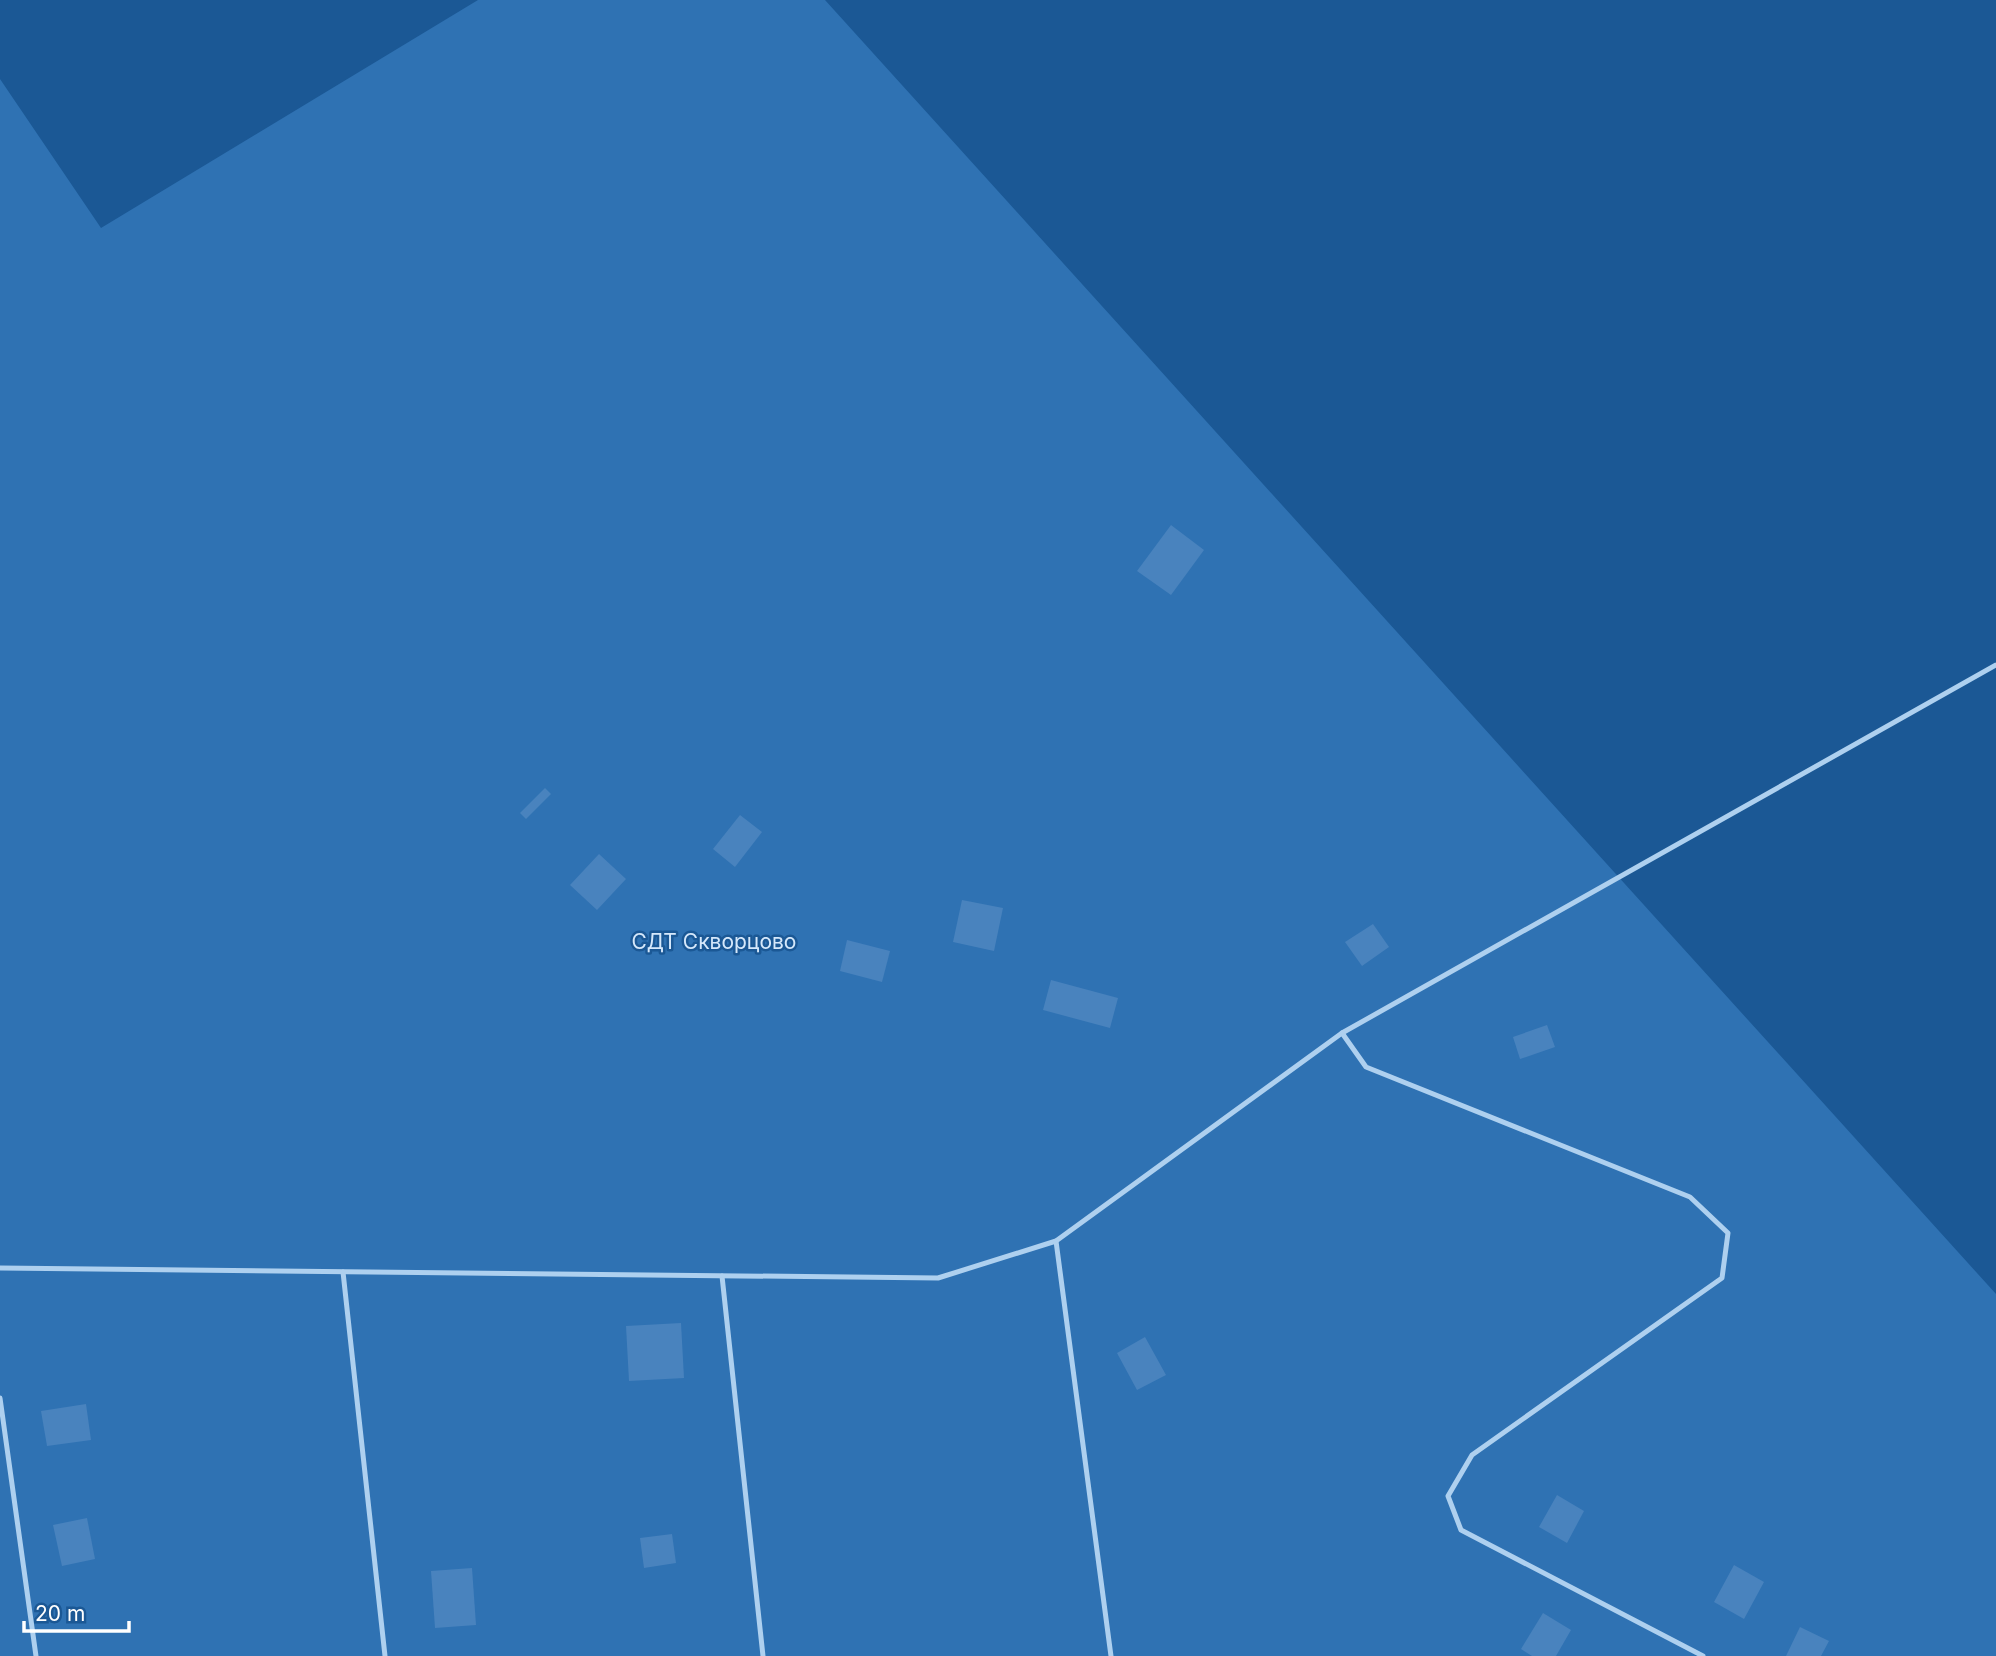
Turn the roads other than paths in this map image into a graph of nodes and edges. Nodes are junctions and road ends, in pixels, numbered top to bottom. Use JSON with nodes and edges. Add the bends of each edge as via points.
{"nodes":[{"id":1,"x":1996,"y":665,"type":"edge"},
{"id":2,"x":1342,"y":1033,"type":"junction"},
{"id":3,"x":1056,"y":1241,"type":"junction"},
{"id":4,"x":0,"y":1268,"type":"edge"},
{"id":5,"x":343,"y":1272,"type":"junction"},
{"id":6,"x":722,"y":1276,"type":"junction"},
{"id":7,"x":0,"y":1398,"type":"edge"},
{"id":8,"x":36,"y":1656,"type":"edge"},
{"id":9,"x":384,"y":1656,"type":"edge"},
{"id":10,"x":763,"y":1656,"type":"edge"},
{"id":11,"x":1111,"y":1656,"type":"edge"},
{"id":12,"x":1703,"y":1656,"type":"edge"}],
"edges":[{"from":1,"to":2,"type":"lane"},
{"from":2,"to":3,"type":"lane"},
{"from":2,"to":12,"type":"lane","via":[[1366,1067],[1690,1197],[1728,1233],[1722,1278],[1472,1455],[1448,1496],[1461,1530]]},
{"from":3,"to":6,"type":"lane","via":[[938,1278]]},
{"from":3,"to":11,"type":"lane"},
{"from":4,"to":5,"type":"lane"},
{"from":5,"to":6,"type":"lane"},
{"from":5,"to":9,"type":"lane"},
{"from":6,"to":10,"type":"lane"},
{"from":7,"to":8,"type":"lane"}]}
